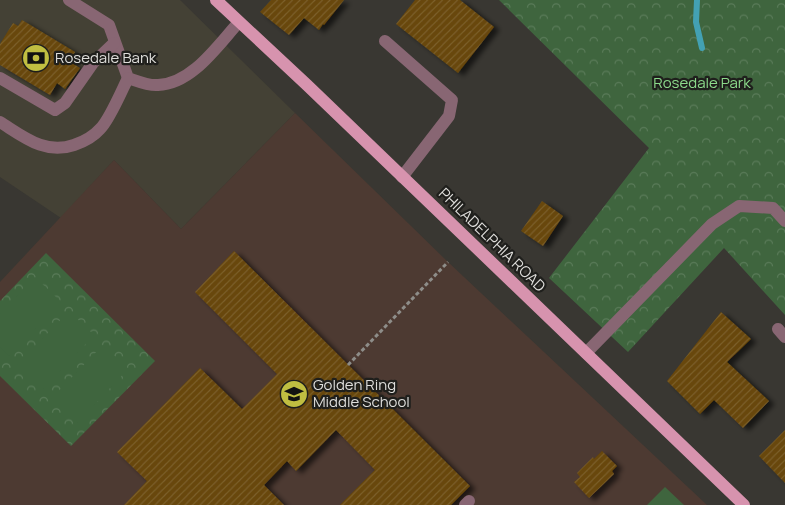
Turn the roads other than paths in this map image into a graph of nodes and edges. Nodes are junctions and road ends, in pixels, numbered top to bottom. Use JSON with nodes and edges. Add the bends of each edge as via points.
{"nodes":[{"id":1,"x":69,"y":0,"type":"edge"},
{"id":2,"x":216,"y":0,"type":"edge"},
{"id":3,"x":239,"y":22,"type":"junction"},
{"id":4,"x":386,"y":41,"type":"dead end"},
{"id":5,"x":114,"y":43,"type":"junction"},
{"id":6,"x":0,"y":78,"type":"edge"},
{"id":7,"x":128,"y":78,"type":"junction"},
{"id":8,"x":0,"y":122,"type":"edge"},
{"id":9,"x":402,"y":177,"type":"junction"},
{"id":10,"x":785,"y":221,"type":"edge"},
{"id":11,"x":586,"y":354,"type":"junction"},
{"id":12,"x":744,"y":505,"type":"edge"}],
"edges":[{"from":1,"to":5,"type":"lane","via":[[109,25]]},
{"from":2,"to":3,"type":"main road","name":"PHILADELPHIA ROAD"},
{"from":3,"to":7,"type":"lane","via":[[195,70],[176,82],[157,86]]},
{"from":3,"to":9,"type":"main road","name":"PHILADELPHIA ROAD"},
{"from":4,"to":9,"type":"lane","via":[[452,100],[449,116]]},
{"from":5,"to":6,"type":"lane","via":[[93,63],[65,103],[55,110]]},
{"from":5,"to":7,"type":"lane"},
{"from":7,"to":8,"type":"lane","via":[[101,129],[83,142],[63,149],[46,148]]},
{"from":9,"to":11,"type":"main road","name":"PHILADELPHIA ROAD"},
{"from":10,"to":11,"type":"lane","via":[[773,208],[756,206],[739,206],[725,214]]},
{"from":11,"to":12,"type":"main road","name":"PHILADELPHIA ROAD"}]}
